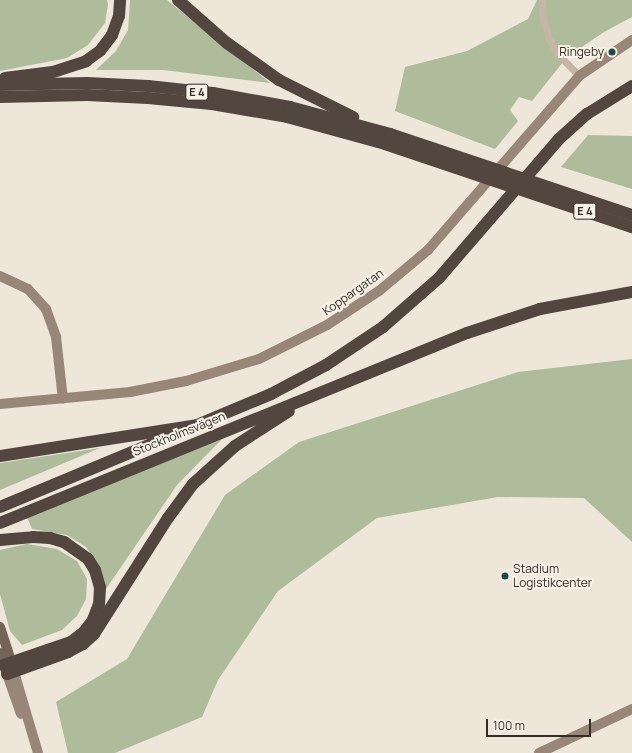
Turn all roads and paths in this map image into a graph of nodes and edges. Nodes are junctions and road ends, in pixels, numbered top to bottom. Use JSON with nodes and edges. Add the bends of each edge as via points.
{"nodes":[{"id":1,"x":120,"y":0,"type":"edge"},
{"id":2,"x":178,"y":0,"type":"edge"},
{"id":3,"x":542,"y":0,"type":"edge"},
{"id":4,"x":632,"y":40,"type":"edge"},
{"id":5,"x":579,"y":76,"type":"junction"},
{"id":6,"x":0,"y":78,"type":"edge"},
{"id":7,"x":0,"y":85,"type":"edge"},
{"id":8,"x":632,"y":86,"type":"edge"},
{"id":9,"x":0,"y":97,"type":"edge"},
{"id":10,"x":390,"y":134,"type":"junction"},
{"id":11,"x":632,"y":215,"type":"edge"},
{"id":12,"x":632,"y":227,"type":"edge"},
{"id":13,"x":0,"y":276,"type":"edge"},
{"id":14,"x":632,"y":292,"type":"edge"},
{"id":15,"x":321,"y":391,"type":"junction"},
{"id":16,"x":63,"y":399,"type":"junction"},
{"id":17,"x":0,"y":404,"type":"edge"},
{"id":18,"x":197,"y":425,"type":"junction"},
{"id":19,"x":0,"y":456,"type":"edge"},
{"id":20,"x":0,"y":507,"type":"edge"},
{"id":21,"x":0,"y":523,"type":"edge"},
{"id":22,"x":0,"y":540,"type":"edge"},
{"id":23,"x":0,"y":627,"type":"edge"},
{"id":24,"x":7,"y":665,"type":"edge"},
{"id":25,"x":632,"y":709,"type":"edge"},
{"id":26,"x":38,"y":753,"type":"edge"},
{"id":27,"x":539,"y":753,"type":"edge"}],
"edges":[{"from":1,"to":6,"type":"highway","via":[[119,16],[112,35],[100,51],[86,61],[53,72]]},
{"from":2,"to":10,"type":"highway","via":[[228,43],[279,80]]},
{"from":3,"to":5,"type":"street","via":[[542,14],[548,37],[557,53]]},
{"from":4,"to":5,"type":"street","name":"Koppargatan"},
{"from":5,"to":16,"type":"street","name":"Koppargatan","via":[[428,250],[379,291],[343,315],[288,346],[212,375],[137,391]]},
{"from":7,"to":10,"type":"highway","number":"E 4","via":[[87,83],[213,93],[290,107]]},
{"from":8,"to":18,"type":"highway","via":[[587,114],[559,139],[440,278],[383,327],[300,380]]},
{"from":9,"to":12,"type":"highway","number":"E 4","via":[[87,95],[212,104],[330,128]]},
{"from":10,"to":11,"type":"highway","number":"E 4"},
{"from":13,"to":16,"type":"street","via":[[16,281],[28,289],[46,309],[56,337]]},
{"from":14,"to":15,"type":"highway","name":"Stockholmsvägen","via":[[586,299],[511,318]]},
{"from":15,"to":21,"type":"highway","name":"Stockholmsvägen"},
{"from":15,"to":24,"type":"highway","via":[[235,446],[193,484],[168,518],[104,620],[83,644]]},
{"from":16,"to":17,"type":"street","name":"Koppargatan"},
{"from":18,"to":19,"type":"highway"},
{"from":18,"to":20,"type":"highway","name":"Stockholmsvägen"},
{"from":22,"to":24,"type":"highway","via":[[34,537],[64,542],[88,559],[95,570],[100,587],[99,604],[93,620],[84,632],[71,642]]},
{"from":23,"to":24,"type":"main road"},
{"from":24,"to":26,"type":"street"},
{"from":25,"to":27,"type":"street"}]}
